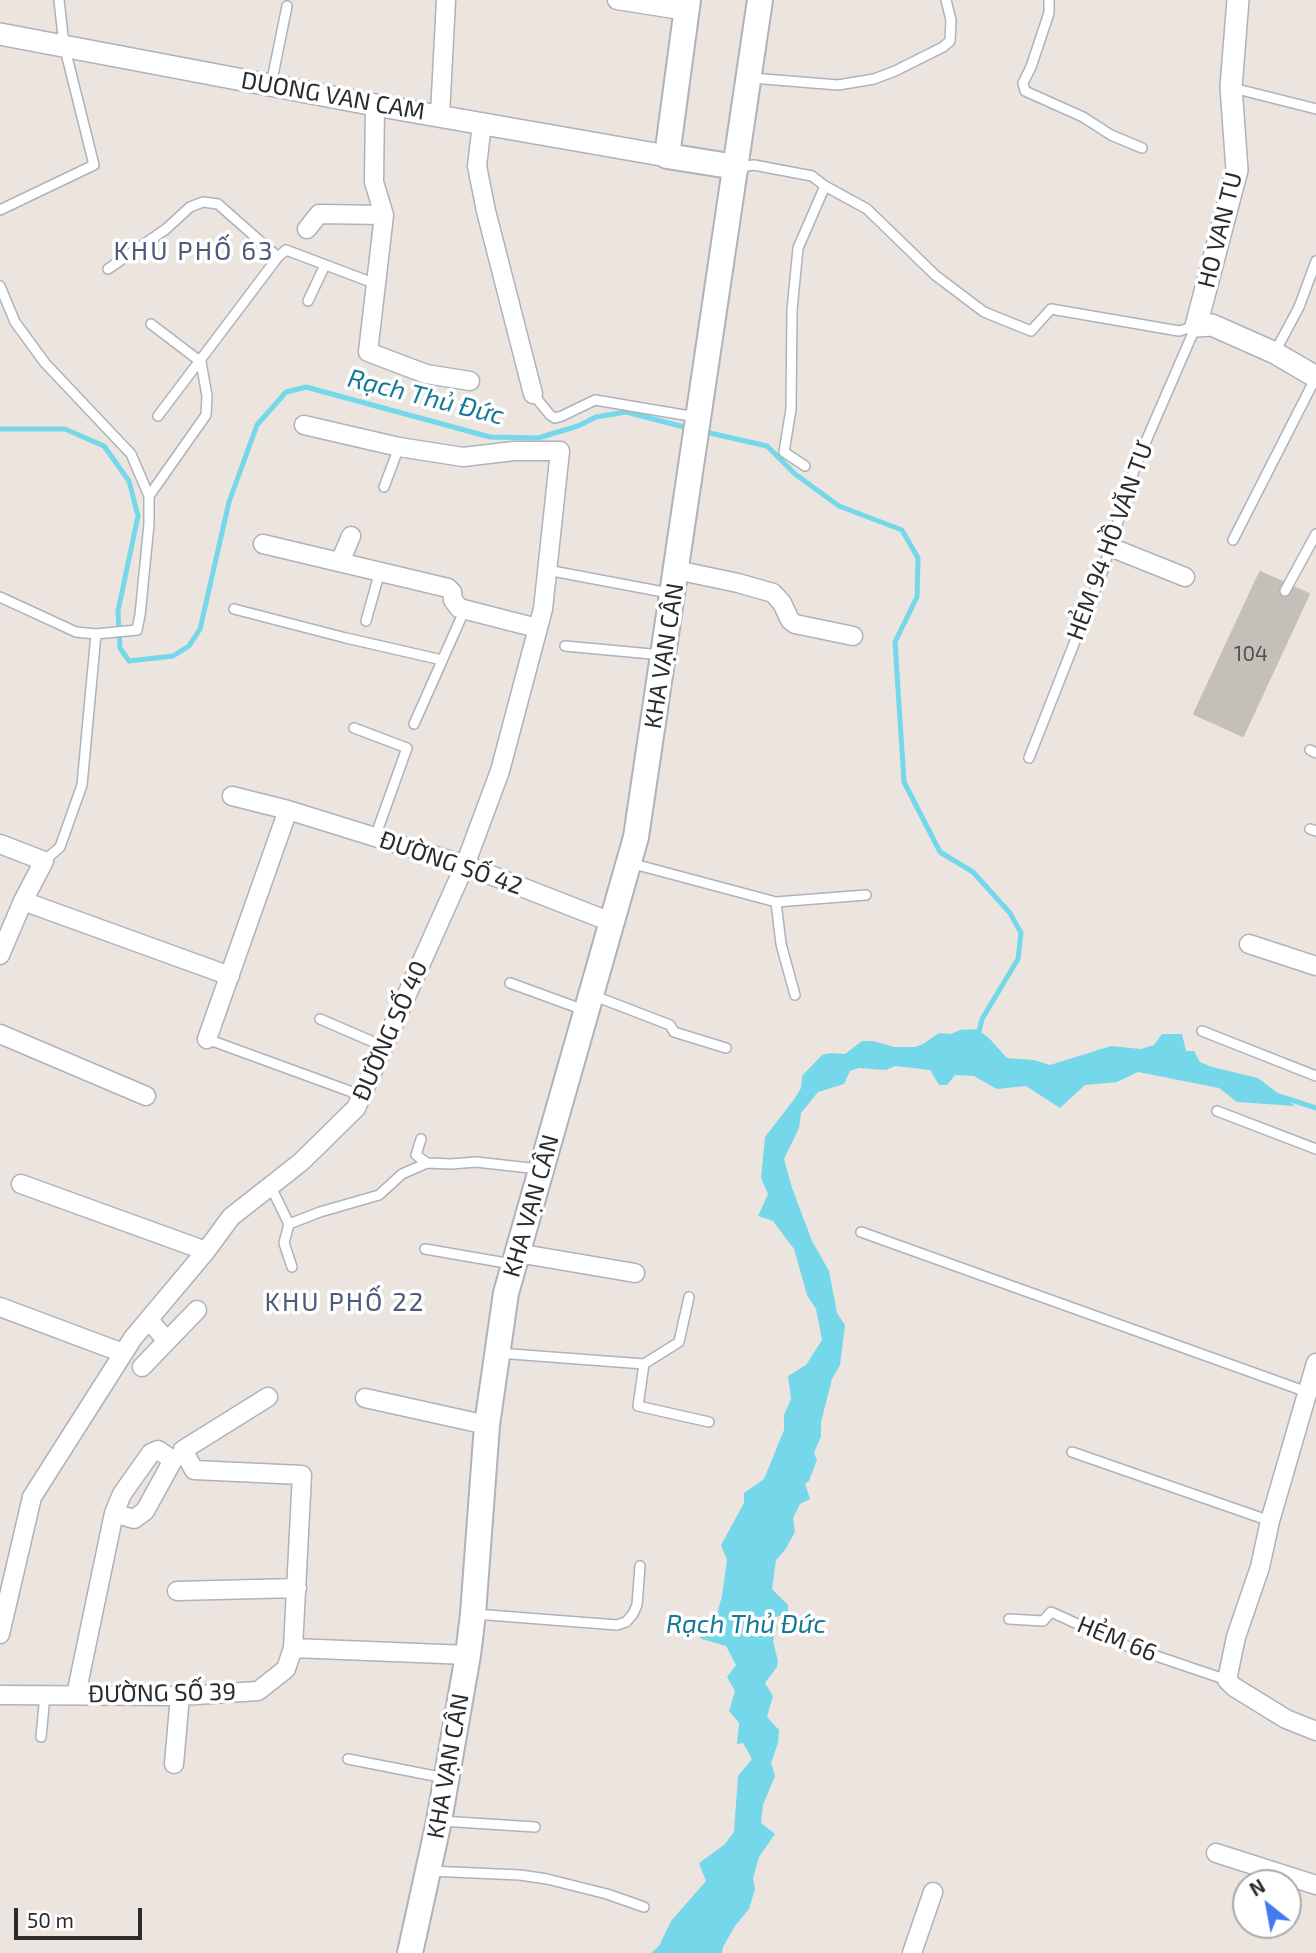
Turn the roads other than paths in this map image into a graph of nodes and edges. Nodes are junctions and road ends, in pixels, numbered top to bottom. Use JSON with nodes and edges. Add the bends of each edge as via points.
{"nodes":[{"id":1,"x":59,"y":0,"type":"edge"},
{"id":2,"x":446,"y":0,"type":"edge"},
{"id":3,"x":617,"y":0,"type":"edge"},
{"id":4,"x":760,"y":0,"type":"edge"},
{"id":5,"x":946,"y":0,"type":"edge"},
{"id":6,"x":1049,"y":0,"type":"edge"},
{"id":7,"x":1238,"y":0,"type":"edge"},
{"id":8,"x":287,"y":6,"type":"dead end"},
{"id":9,"x":687,"y":6,"type":"edge"},
{"id":10,"x":0,"y":34,"type":"edge"},
{"id":11,"x":64,"y":45,"type":"junction"},
{"id":12,"x":749,"y":77,"type":"junction"},
{"id":13,"x":271,"y":85,"type":"junction"},
{"id":14,"x":1231,"y":88,"type":"junction"},
{"id":15,"x":376,"y":105,"type":"junction"},
{"id":16,"x":1316,"y":109,"type":"edge"},
{"id":17,"x":440,"y":116,"type":"junction"},
{"id":18,"x":482,"y":124,"type":"junction"},
{"id":19,"x":1142,"y":148,"type":"dead end"},
{"id":20,"x":667,"y":156,"type":"junction"},
{"id":21,"x":736,"y":167,"type":"junction"},
{"id":22,"x":825,"y":186,"type":"junction"},
{"id":23,"x":0,"y":210,"type":"edge"},
{"id":24,"x":384,"y":215,"type":"junction"},
{"id":25,"x":307,"y":229,"type":"dead end"},
{"id":26,"x":278,"y":257,"type":"junction"},
{"id":27,"x":1316,"y":261,"type":"edge"},
{"id":28,"x":325,"y":265,"type":"junction"},
{"id":29,"x":108,"y":270,"type":"dead end"},
{"id":30,"x":376,"y":284,"type":"junction"},
{"id":31,"x":0,"y":286,"type":"edge"},
{"id":32,"x":308,"y":301,"type":"dead end"},
{"id":33,"x":151,"y":324,"type":"dead end"},
{"id":34,"x":1196,"y":326,"type":"junction"},
{"id":35,"x":1275,"y":353,"type":"junction"},
{"id":36,"x":201,"y":362,"type":"junction"},
{"id":37,"x":1316,"y":377,"type":"edge"},
{"id":38,"x":470,"y":381,"type":"dead end"},
{"id":39,"x":533,"y":394,"type":"joint"},
{"id":40,"x":158,"y":416,"type":"dead end"},
{"id":41,"x":698,"y":417,"type":"junction"},
{"id":42,"x":304,"y":425,"type":"dead end"},
{"id":43,"x":399,"y":447,"type":"junction"},
{"id":44,"x":805,"y":466,"type":"dead end"},
{"id":45,"x":384,"y":487,"type":"dead end"},
{"id":46,"x":149,"y":496,"type":"junction"},
{"id":47,"x":1316,"y":534,"type":"edge"},
{"id":48,"x":351,"y":536,"type":"dead end"},
{"id":49,"x":1233,"y":540,"type":"dead end"},
{"id":50,"x":263,"y":544,"type":"dead end"},
{"id":51,"x":1110,"y":547,"type":"junction"},
{"id":52,"x":340,"y":562,"type":"junction"},
{"id":53,"x":380,"y":571,"type":"junction"},
{"id":54,"x":555,"y":571,"type":"junction"},
{"id":55,"x":1185,"y":577,"type":"dead end"},
{"id":56,"x":675,"y":582,"type":"junction"},
{"id":57,"x":1285,"y":591,"type":"dead end"},
{"id":58,"x":0,"y":597,"type":"edge"},
{"id":59,"x":234,"y":609,"type":"dead end"},
{"id":60,"x":464,"y":609,"type":"junction"},
{"id":61,"x":366,"y":621,"type":"dead end"},
{"id":62,"x":537,"y":628,"type":"junction"},
{"id":63,"x":96,"y":634,"type":"junction"},
{"id":64,"x":853,"y":636,"type":"dead end"},
{"id":65,"x":565,"y":646,"type":"dead end"},
{"id":66,"x":664,"y":655,"type":"junction"},
{"id":67,"x":442,"y":660,"type":"junction"},
{"id":68,"x":414,"y":724,"type":"dead end"},
{"id":69,"x":354,"y":728,"type":"dead end"},
{"id":70,"x":1028,"y":758,"type":"dead end"},
{"id":71,"x":232,"y":796,"type":"dead end"},
{"id":72,"x":288,"y":810,"type":"junction"},
{"id":73,"x":375,"y":837,"type":"junction"},
{"id":74,"x":0,"y":844,"type":"edge"},
{"id":75,"x":44,"y":861,"type":"junction"},
{"id":76,"x":629,"y":862,"type":"junction"},
{"id":77,"x":464,"y":865,"type":"junction"},
{"id":78,"x":866,"y":895,"type":"dead end"},
{"id":79,"x":23,"y":901,"type":"junction"},
{"id":80,"x":776,"y":902,"type":"junction"},
{"id":81,"x":611,"y":922,"type":"junction"},
{"id":82,"x":1249,"y":944,"type":"dead end"},
{"id":83,"x":0,"y":955,"type":"edge"},
{"id":84,"x":1316,"y":966,"type":"edge"},
{"id":85,"x":230,"y":976,"type":"junction"},
{"id":86,"x":510,"y":983,"type":"dead end"},
{"id":87,"x":795,"y":995,"type":"dead end"},
{"id":88,"x":588,"y":1003,"type":"junction"},
{"id":89,"x":320,"y":1019,"type":"dead end"},
{"id":90,"x":1202,"y":1031,"type":"dead end"},
{"id":91,"x":0,"y":1034,"type":"edge"},
{"id":92,"x":207,"y":1039,"type":"joint"},
{"id":93,"x":385,"y":1046,"type":"junction"},
{"id":94,"x":726,"y":1048,"type":"dead end"},
{"id":95,"x":1316,"y":1076,"type":"edge"},
{"id":96,"x":146,"y":1096,"type":"dead end"},
{"id":97,"x":363,"y":1096,"type":"junction"},
{"id":98,"x":1217,"y":1111,"type":"dead end"},
{"id":99,"x":421,"y":1139,"type":"dead end"},
{"id":100,"x":1316,"y":1149,"type":"edge"},
{"id":101,"x":427,"y":1163,"type":"junction"},
{"id":102,"x":541,"y":1169,"type":"junction"},
{"id":103,"x":21,"y":1184,"type":"dead end"},
{"id":104,"x":271,"y":1185,"type":"junction"},
{"id":105,"x":289,"y":1224,"type":"junction"},
{"id":106,"x":861,"y":1232,"type":"dead end"},
{"id":107,"x":425,"y":1249,"type":"dead end"},
{"id":108,"x":206,"y":1251,"type":"junction"},
{"id":109,"x":516,"y":1258,"type":"junction"},
{"id":110,"x":292,"y":1267,"type":"dead end"},
{"id":111,"x":635,"y":1273,"type":"dead end"},
{"id":112,"x":689,"y":1297,"type":"dead end"},
{"id":113,"x":0,"y":1307,"type":"edge"},
{"id":114,"x":197,"y":1310,"type":"dead end"},
{"id":115,"x":149,"y":1320,"type":"junction"},
{"id":116,"x":167,"y":1341,"type":"junction"},
{"id":117,"x":123,"y":1353,"type":"junction"},
{"id":118,"x":497,"y":1353,"type":"junction"},
{"id":119,"x":1316,"y":1363,"type":"edge"},
{"id":120,"x":644,"y":1364,"type":"junction"},
{"id":121,"x":142,"y":1367,"type":"dead end"},
{"id":122,"x":1307,"y":1392,"type":"junction"},
{"id":123,"x":268,"y":1397,"type":"dead end"},
{"id":124,"x":365,"y":1398,"type":"dead end"},
{"id":125,"x":709,"y":1422,"type":"dead end"},
{"id":126,"x":487,"y":1425,"type":"junction"},
{"id":127,"x":1072,"y":1451,"type":"dead end"},
{"id":128,"x":114,"y":1513,"type":"dead end"},
{"id":129,"x":1270,"y":1521,"type":"junction"},
{"id":130,"x":640,"y":1566,"type":"dead end"},
{"id":131,"x":297,"y":1588,"type":"junction"},
{"id":132,"x":177,"y":1591,"type":"dead end"},
{"id":133,"x":473,"y":1614,"type":"junction"},
{"id":134,"x":1009,"y":1619,"type":"dead end"},
{"id":135,"x":0,"y":1634,"type":"edge"},
{"id":136,"x":293,"y":1648,"type":"junction"},
{"id":137,"x":468,"y":1655,"type":"junction"},
{"id":138,"x":1227,"y":1680,"type":"junction"},
{"id":139,"x":0,"y":1695,"type":"edge"},
{"id":140,"x":45,"y":1695,"type":"junction"},
{"id":141,"x":76,"y":1695,"type":"junction"},
{"id":142,"x":180,"y":1696,"type":"junction"},
{"id":143,"x":1316,"y":1731,"type":"edge"},
{"id":144,"x":41,"y":1737,"type":"dead end"},
{"id":145,"x":348,"y":1759,"type":"dead end"},
{"id":146,"x":174,"y":1764,"type":"dead end"},
{"id":147,"x":446,"y":1778,"type":"junction"},
{"id":148,"x":439,"y":1821,"type":"junction"},
{"id":149,"x":535,"y":1827,"type":"dead end"},
{"id":150,"x":1216,"y":1853,"type":"dead end"},
{"id":151,"x":427,"y":1870,"type":"junction"},
{"id":152,"x":1316,"y":1885,"type":"edge"},
{"id":153,"x":933,"y":1892,"type":"dead end"},
{"id":154,"x":644,"y":1907,"type":"dead end"},
{"id":155,"x":411,"y":1953,"type":"edge"},
{"id":156,"x":912,"y":1953,"type":"edge"}],
"edges":[{"from":1,"to":11,"type":"lane"},
{"from":2,"to":17,"type":"street"},
{"from":3,"to":9,"type":"street"},
{"from":4,"to":12,"type":"main road"},
{"from":5,"to":12,"type":"lane","via":[[950,41],[874,79],[838,85]]},
{"from":6,"to":19,"type":"lane","via":[[1049,13],[1023,83],[1025,91]]},
{"from":7,"to":14,"type":"street","name":"HO VAN TU"},
{"from":8,"to":13,"type":"lane"},
{"from":9,"to":20,"type":"main road"},
{"from":10,"to":11,"type":"street","name":"DUONG VAN CAM"},
{"from":11,"to":13,"type":"street","name":"DUONG VAN CAM"},
{"from":11,"to":23,"type":"lane","via":[[94,165]]},
{"from":12,"to":21,"type":"main road"},
{"from":13,"to":15,"type":"street","name":"DUONG VAN CAM"},
{"from":14,"to":16,"type":"lane"},
{"from":14,"to":34,"type":"street","name":"HO VAN TU","via":[[1237,170]]},
{"from":15,"to":17,"type":"street","name":"DUONG VAN CAM"},
{"from":15,"to":24,"type":"street","via":[[374,181]]},
{"from":17,"to":18,"type":"street","name":"DUONG VAN CAM"},
{"from":18,"to":20,"type":"street","name":"DUONG VAN CAM"},
{"from":18,"to":39,"type":"street","via":[[477,166]]},
{"from":20,"to":21,"type":"main road"},
{"from":21,"to":22,"type":"lane","via":[[754,165],[812,176]]},
{"from":21,"to":41,"type":"main road"},
{"from":22,"to":34,"type":"lane","via":[[866,209],[935,275],[984,312],[1031,331],[1051,309],[1179,331]]},
{"from":22,"to":44,"type":"lane","via":[[798,248],[792,310],[791,409],[784,452]]},
{"from":24,"to":25,"type":"street","via":[[319,214]]},
{"from":24,"to":30,"type":"street"},
{"from":26,"to":28,"type":"lane","via":[[286,250]]},
{"from":26,"to":29,"type":"lane","via":[[218,204],[203,202],[190,207]]},
{"from":26,"to":36,"type":"lane"},
{"from":27,"to":35,"type":"lane"},
{"from":28,"to":30,"type":"lane"},
{"from":28,"to":32,"type":"lane"},
{"from":30,"to":38,"type":"street","via":[[368,352],[426,374]]},
{"from":31,"to":46,"type":"lane","via":[[15,322],[45,363],[131,454]]},
{"from":33,"to":36,"type":"lane"},
{"from":34,"to":35,"type":"street","name":"HO VAN TU","via":[[1212,325]]},
{"from":34,"to":51,"type":"lane","name":"HẺM 94 HỒ VĂN TƯ","via":[[1136,464]]},
{"from":35,"to":37,"type":"street","name":"HO VAN TU"},
{"from":36,"to":40,"type":"lane"},
{"from":36,"to":46,"type":"lane","via":[[206,415]]},
{"from":37,"to":49,"type":"lane"},
{"from":39,"to":41,"type":"lane","via":[[555,418],[595,400]]},
{"from":41,"to":56,"type":"main road","name":"KHA VẠN CÂN"},
{"from":42,"to":43,"type":"street"},
{"from":43,"to":45,"type":"lane"},
{"from":43,"to":54,"type":"street","name":"ĐƯỜNG SỐ 40","via":[[463,457],[560,451]]},
{"from":46,"to":63,"type":"lane","via":[[137,630]]},
{"from":47,"to":57,"type":"lane"},
{"from":48,"to":52,"type":"street"},
{"from":50,"to":52,"type":"street"},
{"from":51,"to":55,"type":"street"},
{"from":51,"to":70,"type":"lane","name":"HẺM 94 HỒ VĂN TƯ"},
{"from":52,"to":53,"type":"street"},
{"from":53,"to":60,"type":"street","via":[[448,587],[455,605]]},
{"from":53,"to":61,"type":"lane"},
{"from":54,"to":56,"type":"lane"},
{"from":54,"to":62,"type":"street","name":"ĐƯỜNG SỐ 40"},
{"from":56,"to":64,"type":"street","via":[[738,583],[773,593],[795,624]]},
{"from":56,"to":66,"type":"main road","name":"KHA VẠN CÂN"},
{"from":58,"to":63,"type":"lane","via":[[60,626]]},
{"from":59,"to":67,"type":"lane"},
{"from":60,"to":62,"type":"street"},
{"from":60,"to":67,"type":"lane"},
{"from":62,"to":77,"type":"street","name":"ĐƯỜNG SỐ 40","via":[[500,771]]},
{"from":63,"to":75,"type":"lane","via":[[82,785],[60,847]]},
{"from":65,"to":66,"type":"lane"},
{"from":66,"to":76,"type":"main road","name":"KHA VẠN CÂN"},
{"from":67,"to":68,"type":"lane"},
{"from":69,"to":73,"type":"lane","via":[[407,748]]},
{"from":71,"to":72,"type":"street","name":"ĐƯỜNG SỐ 42"},
{"from":72,"to":73,"type":"street","name":"ĐƯỜNG SỐ 42"},
{"from":72,"to":85,"type":"street"},
{"from":73,"to":77,"type":"street","name":"ĐƯỜNG SỐ 42"},
{"from":74,"to":75,"type":"street"},
{"from":75,"to":79,"type":"street"},
{"from":76,"to":80,"type":"lane"},
{"from":76,"to":81,"type":"main road","name":"KHA VẠN CÂN"},
{"from":77,"to":81,"type":"street","name":"ĐƯỜNG SỐ 42"},
{"from":77,"to":93,"type":"street","name":"ĐƯỜNG SỐ 40"},
{"from":78,"to":80,"type":"lane"},
{"from":79,"to":83,"type":"street"},
{"from":79,"to":85,"type":"street"},
{"from":80,"to":87,"type":"lane","via":[[781,944]]},
{"from":81,"to":88,"type":"main road","name":"KHA VẠN CÂN"},
{"from":82,"to":84,"type":"street"},
{"from":85,"to":92,"type":"street"},
{"from":86,"to":88,"type":"lane"},
{"from":88,"to":94,"type":"lane","via":[[670,1025],[674,1032]]},
{"from":88,"to":102,"type":"main road","name":"KHA VẠN CÂN"},
{"from":89,"to":93,"type":"lane"},
{"from":90,"to":95,"type":"lane"},
{"from":91,"to":96,"type":"street"},
{"from":92,"to":97,"type":"lane"},
{"from":93,"to":97,"type":"street","name":"ĐƯỜNG SỐ 40"},
{"from":97,"to":104,"type":"street","name":"ĐƯỜNG SỐ 40","via":[[356,1108]]},
{"from":98,"to":100,"type":"lane"},
{"from":99,"to":101,"type":"lane","via":[[416,1155]]},
{"from":101,"to":102,"type":"lane","via":[[476,1162]]},
{"from":101,"to":105,"type":"lane","via":[[402,1174],[379,1195]]},
{"from":102,"to":109,"type":"main road","name":"KHA VẠN CÂN"},
{"from":103,"to":108,"type":"street"},
{"from":104,"to":105,"type":"lane"},
{"from":104,"to":108,"type":"street","name":"ĐƯỜNG SỐ 40","via":[[230,1217]]},
{"from":105,"to":110,"type":"lane","via":[[284,1244]]},
{"from":106,"to":122,"type":"lane"},
{"from":107,"to":109,"type":"lane"},
{"from":108,"to":115,"type":"street","name":"ĐƯỜNG SỐ 40"},
{"from":109,"to":111,"type":"street"},
{"from":109,"to":118,"type":"main road","name":"KHA VẠN CÂN"},
{"from":112,"to":120,"type":"lane","via":[[679,1342]]},
{"from":113,"to":117,"type":"street"},
{"from":114,"to":116,"type":"street"},
{"from":115,"to":116,"type":"street"},
{"from":115,"to":117,"type":"street","name":"ĐƯỜNG SỐ 40"},
{"from":116,"to":121,"type":"street"},
{"from":117,"to":135,"type":"street","name":"ĐƯỜNG SỐ 40","via":[[32,1497]]},
{"from":118,"to":120,"type":"lane"},
{"from":118,"to":126,"type":"main road","name":"KHA VẠN CÂN"},
{"from":119,"to":122,"type":"street"},
{"from":120,"to":125,"type":"lane","via":[[638,1406]]},
{"from":122,"to":129,"type":"street"},
{"from":123,"to":131,"type":"street","via":[[183,1450],[194,1470],[302,1475]]},
{"from":124,"to":126,"type":"street"},
{"from":126,"to":133,"type":"main road","name":"KHA VẠN CÂN"},
{"from":127,"to":129,"type":"lane"},
{"from":128,"to":141,"type":"street"},
{"from":129,"to":138,"type":"street"},
{"from":130,"to":133,"type":"lane","via":[[637,1605],[626,1622],[617,1625]]},
{"from":131,"to":132,"type":"street"},
{"from":131,"to":136,"type":"street"},
{"from":133,"to":137,"type":"main road","name":"KHA VẠN CÂN"},
{"from":134,"to":138,"type":"lane","name":"HẺM 66","via":[[1043,1621],[1051,1612],[1124,1644]]},
{"from":136,"to":137,"type":"street"},
{"from":136,"to":142,"type":"street","name":"ĐƯỜNG SỐ 39","via":[[286,1670],[258,1692]]},
{"from":137,"to":147,"type":"main road","name":"KHA VẠN CÂN"},
{"from":138,"to":143,"type":"street","via":[[1286,1719]]},
{"from":139,"to":140,"type":"street","name":"ĐƯỜNG SỐ 39"},
{"from":140,"to":141,"type":"street","name":"ĐƯỜNG SỐ 39"},
{"from":140,"to":144,"type":"lane"},
{"from":141,"to":142,"type":"street","name":"ĐƯỜNG SỐ 39"},
{"from":142,"to":146,"type":"street"},
{"from":145,"to":147,"type":"lane"},
{"from":147,"to":148,"type":"main road","name":"KHA VẠN CÂN"},
{"from":148,"to":149,"type":"lane"},
{"from":148,"to":151,"type":"main road","name":"KHA VẠN CÂN"},
{"from":150,"to":152,"type":"street"},
{"from":151,"to":154,"type":"lane","via":[[547,1879]]},
{"from":151,"to":155,"type":"main road","name":"KHA VẠN CÂN"},
{"from":153,"to":156,"type":"street"}]}
